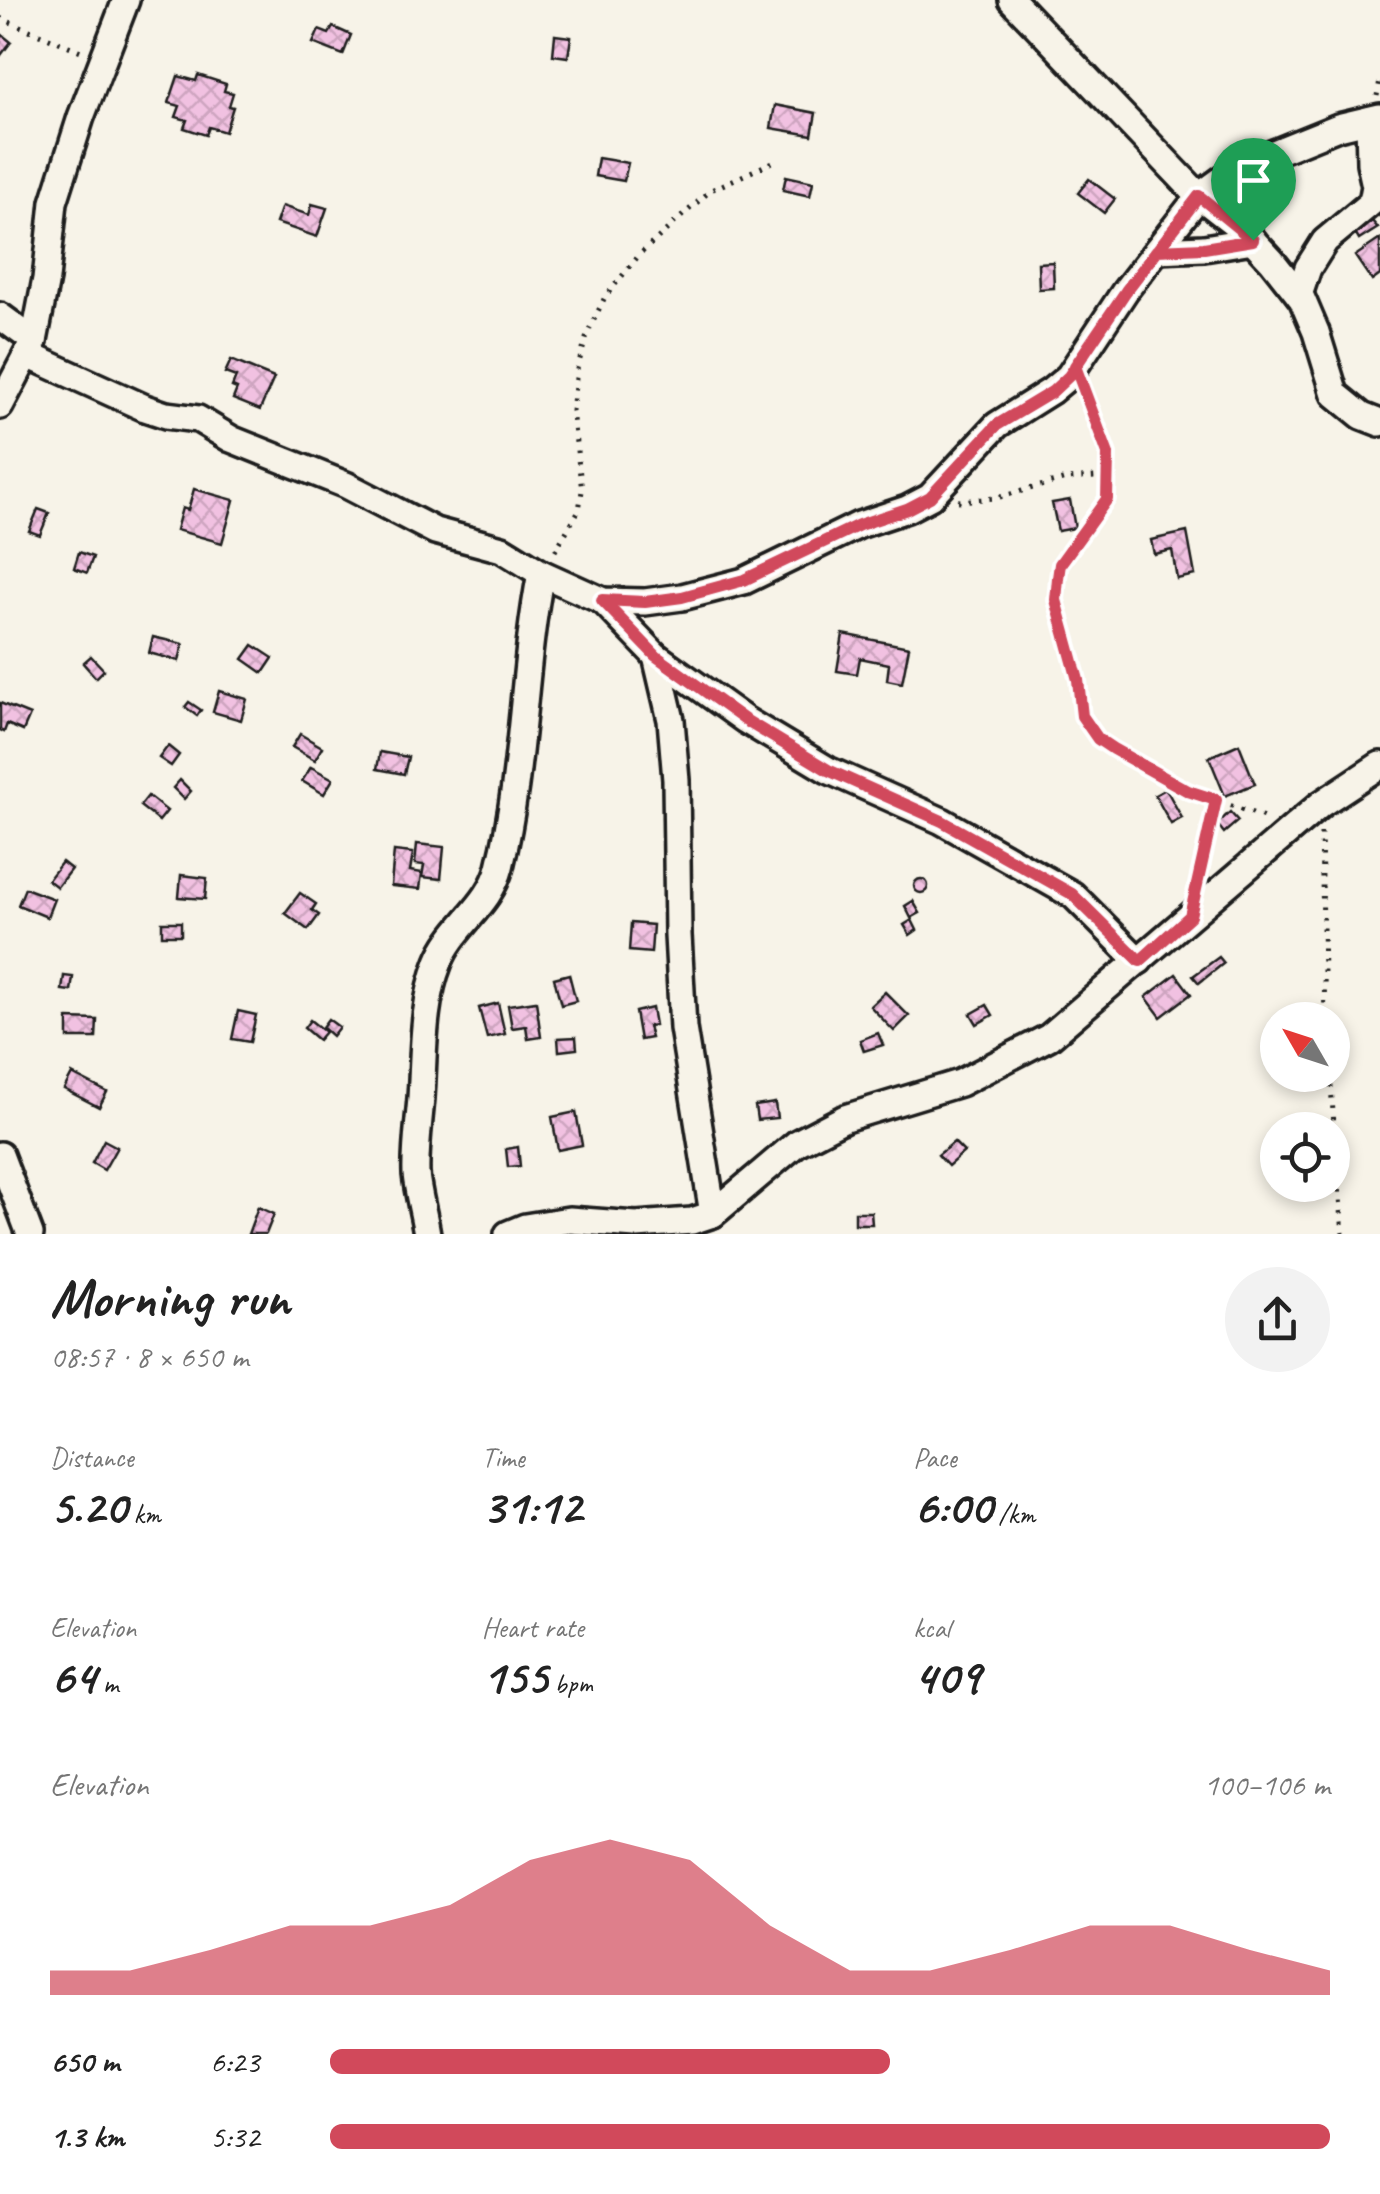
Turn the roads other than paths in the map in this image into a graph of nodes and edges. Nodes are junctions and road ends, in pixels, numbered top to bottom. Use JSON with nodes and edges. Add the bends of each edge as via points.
{"nodes":[{"id":1,"x":126,"y":0,"type":"edge"},
{"id":2,"x":1012,"y":0,"type":"edge"},
{"id":3,"x":1375,"y":118,"type":"edge"},
{"id":4,"x":1199,"y":196,"type":"junction"},
{"id":5,"x":1253,"y":240,"type":"junction"},
{"id":6,"x":1157,"y":250,"type":"junction"},
{"id":7,"x":1299,"y":295,"type":"junction"},
{"id":8,"x":0,"y":316,"type":"edge"},
{"id":9,"x":31,"y":348,"type":"junction"},
{"id":10,"x":0,"y":406,"type":"edge"},
{"id":11,"x":1380,"y":423,"type":"edge"},
{"id":12,"x":542,"y":573,"type":"junction"},
{"id":13,"x":602,"y":600,"type":"junction"},
{"id":14,"x":656,"y":656,"type":"junction"},
{"id":15,"x":1380,"y":765,"type":"edge"},
{"id":16,"x":1140,"y":961,"type":"junction"},
{"id":17,"x":0,"y":1155,"type":"edge"},
{"id":18,"x":698,"y":1223,"type":"edge"},
{"id":19,"x":30,"y":1234,"type":"edge"},
{"id":20,"x":427,"y":1234,"type":"edge"},
{"id":21,"x":508,"y":1234,"type":"edge"}],
"edges":[{"from":1,"to":9,"type":"street","via":[[54,202]]},
{"from":2,"to":4,"type":"street"},
{"from":3,"to":4,"type":"street","via":[[1239,167]]},
{"from":3,"to":7,"type":"street","via":[[1372,202],[1325,241]]},
{"from":4,"to":5,"type":"street"},
{"from":4,"to":6,"type":"street"},
{"from":5,"to":6,"type":"street"},
{"from":5,"to":7,"type":"street"},
{"from":6,"to":13,"type":"street","via":[[1052,392],[997,425],[930,497],[744,580],[682,597]]},
{"from":7,"to":11,"type":"street","via":[[1335,394]]},
{"from":8,"to":9,"type":"street"},
{"from":9,"to":10,"type":"street"},
{"from":9,"to":12,"type":"street","via":[[144,408],[198,419],[435,531],[502,549]]},
{"from":12,"to":13,"type":"street"},
{"from":12,"to":20,"type":"street","via":[[498,872],[440,960],[432,986],[416,1146]]},
{"from":13,"to":14,"type":"street"},
{"from":14,"to":16,"type":"street","via":[[828,770],[942,821],[1072,894]]},
{"from":14,"to":18,"type":"street","via":[[676,780],[678,936]]},
{"from":15,"to":16,"type":"street","via":[[1321,804]]},
{"from":16,"to":18,"type":"street","via":[[1049,1037],[960,1082],[845,1118],[796,1143]]},
{"from":17,"to":19,"type":"street"},
{"from":18,"to":21,"type":"street","via":[[570,1220]]}]}
